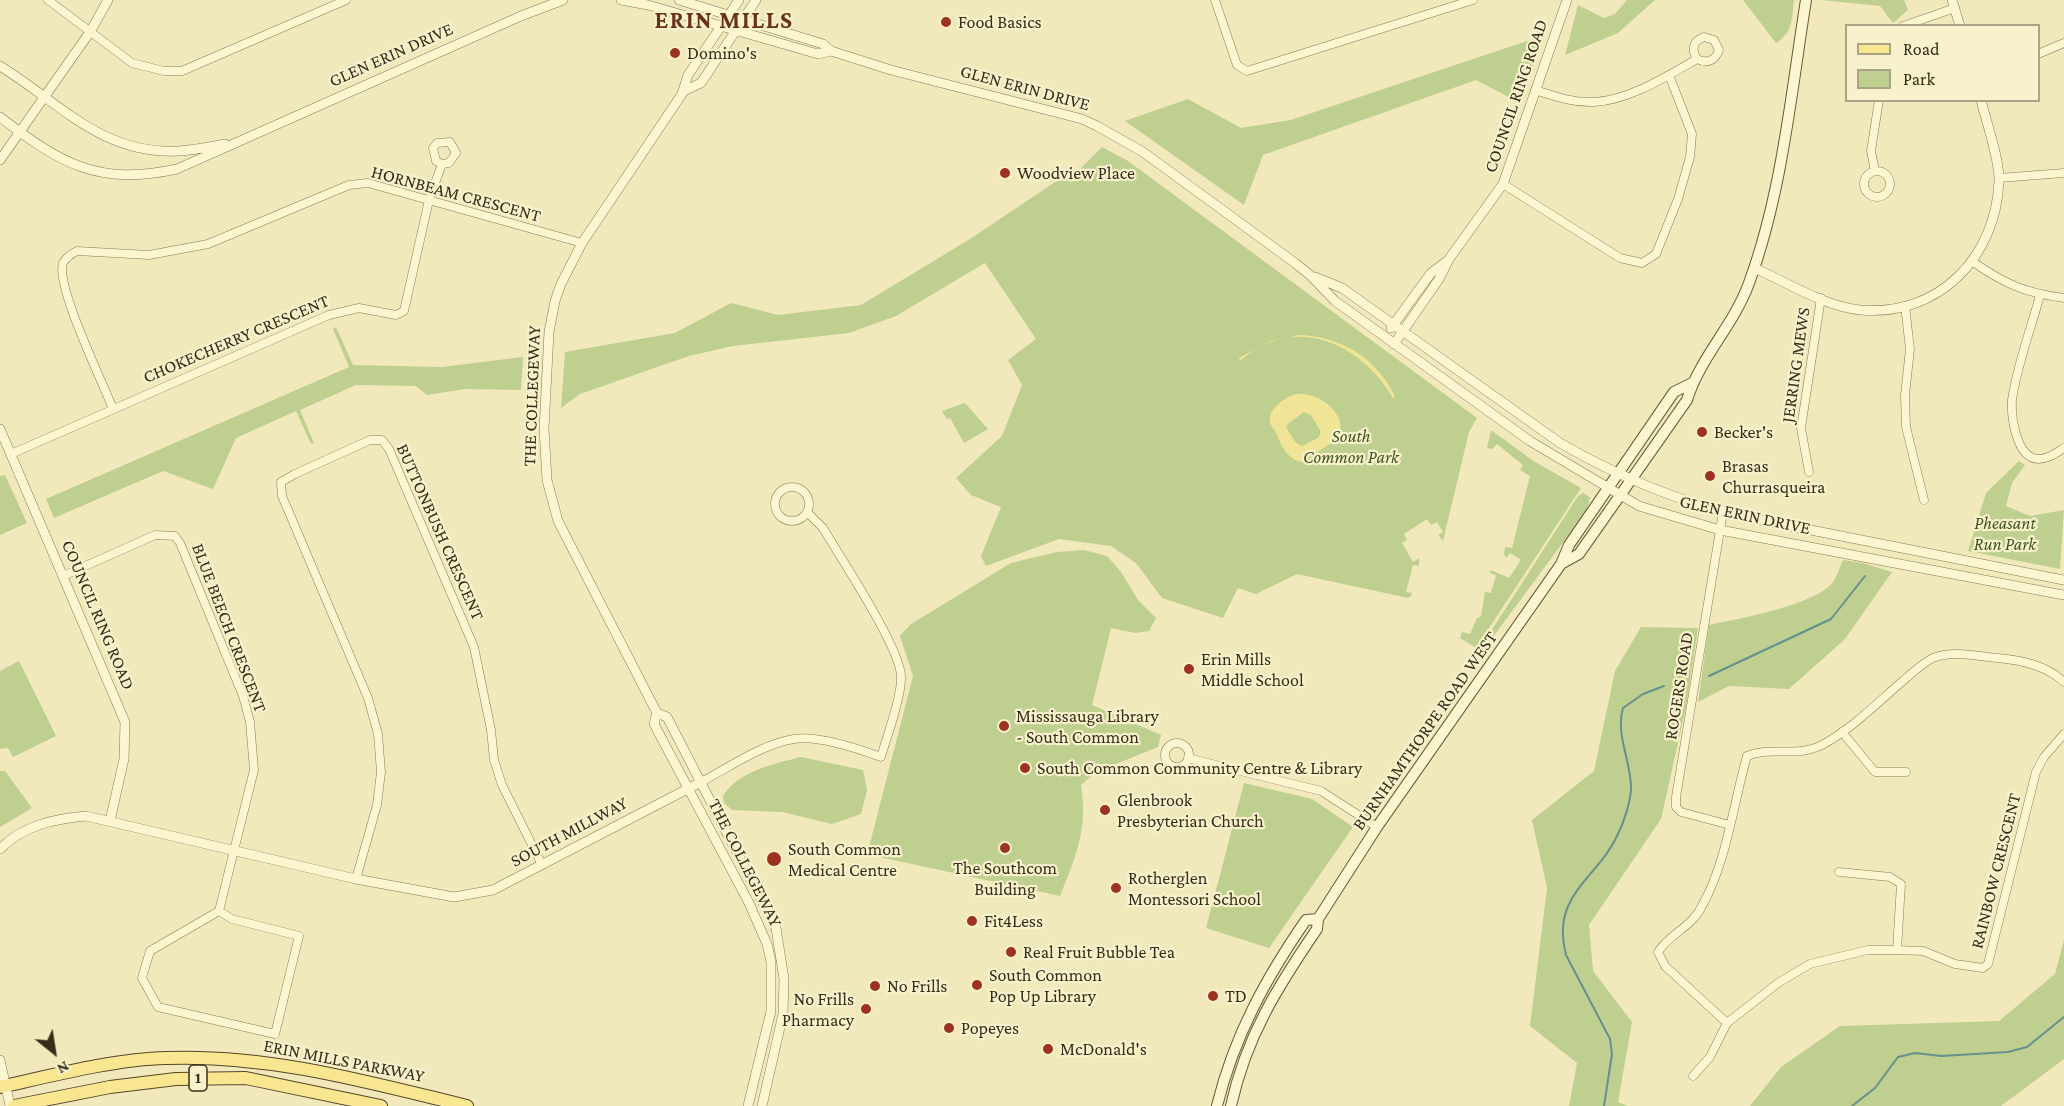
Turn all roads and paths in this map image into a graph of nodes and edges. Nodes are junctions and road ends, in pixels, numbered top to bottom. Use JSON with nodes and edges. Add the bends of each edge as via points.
{"nodes":[{"id":1,"x":48,"y":0,"type":"edge"},
{"id":2,"x":108,"y":0,"type":"edge"},
{"id":3,"x":346,"y":0,"type":"edge"},
{"id":4,"x":562,"y":0,"type":"edge"},
{"id":5,"x":621,"y":0,"type":"edge"},
{"id":6,"x":679,"y":0,"type":"edge"},
{"id":7,"x":739,"y":0,"type":"edge"},
{"id":8,"x":756,"y":0,"type":"edge"},
{"id":9,"x":1215,"y":0,"type":"edge"},
{"id":10,"x":1473,"y":0,"type":"edge"},
{"id":11,"x":1566,"y":0,"type":"edge"},
{"id":12,"x":1953,"y":4,"type":"edge"},
{"id":13,"x":1806,"y":6,"type":"edge"},
{"id":14,"x":729,"y":14,"type":"junction"},
{"id":15,"x":744,"y":18,"type":"junction"},
{"id":16,"x":1908,"y":24,"type":"edge"},
{"id":17,"x":1959,"y":24,"type":"edge"},
{"id":18,"x":720,"y":28,"type":"junction"},
{"id":19,"x":90,"y":32,"type":"junction"},
{"id":20,"x":735,"y":32,"type":"junction"},
{"id":21,"x":2064,"y":43,"type":"edge"},
{"id":22,"x":831,"y":51,"type":"junction"},
{"id":23,"x":2040,"y":53,"type":"edge"},
{"id":24,"x":1697,"y":59,"type":"dead end"},
{"id":25,"x":0,"y":66,"type":"edge"},
{"id":26,"x":1669,"y":75,"type":"junction"},
{"id":27,"x":1535,"y":90,"type":"junction"},
{"id":28,"x":684,"y":91,"type":"junction"},
{"id":29,"x":44,"y":97,"type":"junction"},
{"id":30,"x":1879,"y":102,"type":"edge"},
{"id":31,"x":1981,"y":102,"type":"edge"},
{"id":32,"x":0,"y":117,"type":"edge"},
{"id":33,"x":19,"y":132,"type":"junction"},
{"id":34,"x":233,"y":143,"type":"junction"},
{"id":35,"x":0,"y":160,"type":"edge"},
{"id":36,"x":442,"y":164,"type":"dead end"},
{"id":37,"x":1875,"y":171,"type":"dead end"},
{"id":38,"x":2064,"y":173,"type":"edge"},
{"id":39,"x":1999,"y":178,"type":"junction"},
{"id":40,"x":1503,"y":184,"type":"junction"},
{"id":41,"x":429,"y":200,"type":"junction"},
{"id":42,"x":582,"y":243,"type":"junction"},
{"id":43,"x":1449,"y":259,"type":"junction"},
{"id":44,"x":1973,"y":262,"type":"junction"},
{"id":45,"x":1754,"y":268,"type":"junction"},
{"id":46,"x":1310,"y":275,"type":"junction"},
{"id":47,"x":2040,"y":295,"type":"junction"},
{"id":48,"x":1821,"y":298,"type":"junction"},
{"id":49,"x":2064,"y":298,"type":"edge"},
{"id":50,"x":1905,"y":306,"type":"junction"},
{"id":51,"x":1393,"y":325,"type":"junction"},
{"id":52,"x":1402,"y":332,"type":"junction"},
{"id":53,"x":1384,"y":337,"type":"junction"},
{"id":54,"x":1394,"y":344,"type":"junction"},
{"id":55,"x":1692,"y":383,"type":"junction"},
{"id":56,"x":113,"y":409,"type":"junction"},
{"id":57,"x":0,"y":429,"type":"edge"},
{"id":58,"x":2064,"y":448,"type":"edge"},
{"id":59,"x":11,"y":453,"type":"junction"},
{"id":60,"x":1809,"y":472,"type":"dead end"},
{"id":61,"x":1618,"y":474,"type":"junction"},
{"id":62,"x":1631,"y":480,"type":"junction"},
{"id":63,"x":1608,"y":489,"type":"junction"},
{"id":64,"x":1620,"y":496,"type":"junction"},
{"id":65,"x":1924,"y":500,"type":"dead end"},
{"id":66,"x":807,"y":512,"type":"junction"},
{"id":67,"x":1723,"y":512,"type":"junction"},
{"id":68,"x":1720,"y":530,"type":"junction"},
{"id":69,"x":1562,"y":564,"type":"junction"},
{"id":70,"x":63,"y":576,"type":"junction"},
{"id":71,"x":2064,"y":580,"type":"edge"},
{"id":72,"x":2064,"y":595,"type":"edge"},
{"id":73,"x":2064,"y":682,"type":"edge"},
{"id":74,"x":657,"y":713,"type":"junction"},
{"id":75,"x":1842,"y":732,"type":"junction"},
{"id":76,"x":2064,"y":734,"type":"edge"},
{"id":77,"x":1188,"y":758,"type":"dead end"},
{"id":78,"x":1906,"y":772,"type":"dead end"},
{"id":79,"x":701,"y":782,"type":"junction"},
{"id":80,"x":688,"y":788,"type":"junction"},
{"id":81,"x":110,"y":821,"type":"junction"},
{"id":82,"x":1730,"y":825,"type":"junction"},
{"id":83,"x":1377,"y":827,"type":"junction"},
{"id":84,"x":0,"y":849,"type":"edge"},
{"id":85,"x":234,"y":849,"type":"junction"},
{"id":86,"x":542,"y":865,"type":"junction"},
{"id":87,"x":1839,"y":872,"type":"dead end"},
{"id":88,"x":356,"y":879,"type":"junction"},
{"id":89,"x":219,"y":911,"type":"junction"},
{"id":90,"x":1318,"y":919,"type":"junction"},
{"id":91,"x":1897,"y":950,"type":"junction"},
{"id":92,"x":1727,"y":1023,"type":"junction"},
{"id":93,"x":0,"y":1060,"type":"edge"},
{"id":94,"x":1693,"y":1076,"type":"dead end"},
{"id":95,"x":3,"y":1086,"type":"edge"},
{"id":96,"x":10,"y":1106,"type":"edge"},
{"id":97,"x":14,"y":1106,"type":"edge"},
{"id":98,"x":381,"y":1106,"type":"edge"},
{"id":99,"x":467,"y":1106,"type":"edge"},
{"id":100,"x":748,"y":1106,"type":"edge"},
{"id":101,"x":762,"y":1106,"type":"edge"},
{"id":102,"x":1217,"y":1106,"type":"edge"},
{"id":103,"x":1231,"y":1106,"type":"edge"}],
"edges":[{"from":1,"to":19,"type":"street"},
{"from":2,"to":19,"type":"street"},
{"from":3,"to":19,"type":"street","via":[[182,71],[132,63]]},
{"from":4,"to":34,"type":"street","name":"GLEN ERIN DRIVE"},
{"from":5,"to":18,"type":"street","name":"GLEN ERIN DRIVE"},
{"from":6,"to":14,"type":"street","name":"GLEN ERIN DRIVE"},
{"from":7,"to":14,"type":"street","name":"THE COLLEGEWAY"},
{"from":8,"to":15,"type":"street","name":"THE COLLEGEWAY"},
{"from":9,"to":10,"type":"street","via":[[1237,64],[1247,71]]},
{"from":11,"to":27,"type":"street","name":"COUNCIL RING ROAD"},
{"from":12,"to":16,"type":"street"},
{"from":12,"to":17,"type":"street"},
{"from":13,"to":45,"type":"main road","name":"BURNHAMTHORPE ROAD WEST","via":[[1774,193]]},
{"from":14,"to":15,"type":"street","name":"GLEN ERIN DRIVE"},
{"from":14,"to":18,"type":"street","name":"THE COLLEGEWAY"},
{"from":15,"to":20,"type":"street","name":"THE COLLEGEWAY"},
{"from":15,"to":22,"type":"street","name":"GLEN ERIN DRIVE","via":[[823,44]]},
{"from":18,"to":20,"type":"street","name":"GLEN ERIN DRIVE"},
{"from":18,"to":28,"type":"street","name":"THE COLLEGEWAY","via":[[688,75]]},
{"from":19,"to":29,"type":"street"},
{"from":20,"to":22,"type":"street","name":"GLEN ERIN DRIVE","via":[[818,54]]},
{"from":20,"to":28,"type":"street","name":"THE COLLEGEWAY","via":[[701,83]]},
{"from":21,"to":23,"type":"street"},
{"from":22,"to":46,"type":"street","name":"GLEN ERIN DRIVE","via":[[1082,119],[1120,136]]},
{"from":24,"to":26,"type":"street"},
{"from":25,"to":29,"type":"street","name":"GLEN ERIN DRIVE"},
{"from":26,"to":27,"type":"street","via":[[1595,102],[1568,100]]},
{"from":26,"to":40,"type":"street","via":[[1692,134],[1678,199],[1656,254],[1649,259],[1642,263],[1620,258]]},
{"from":27,"to":40,"type":"street","name":"COUNCIL RING ROAD"},
{"from":28,"to":42,"type":"street","name":"THE COLLEGEWAY"},
{"from":29,"to":33,"type":"street"},
{"from":29,"to":34,"type":"street","name":"GLEN ERIN DRIVE","via":[[100,135],[144,149],[179,151]]},
{"from":30,"to":37,"type":"street","via":[[1871,151]]},
{"from":31,"to":39,"type":"street"},
{"from":32,"to":33,"type":"street","name":"GLEN ERIN DRIVE"},
{"from":33,"to":34,"type":"street","name":"GLEN ERIN DRIVE","via":[[80,168],[130,176],[177,169]]},
{"from":33,"to":35,"type":"street"},
{"from":36,"to":41,"type":"street","name":"CHOKECHERRY CRESCENT"},
{"from":38,"to":39,"type":"street"},
{"from":39,"to":44,"type":"street","via":[[1994,214]]},
{"from":40,"to":43,"type":"street","name":"COUNCIL RING ROAD"},
{"from":41,"to":42,"type":"street","name":"HORNBEAM CRESCENT"},
{"from":41,"to":56,"type":"street","name":"CHOKECHERRY CRESCENT","via":[[404,311],[396,315],[359,308],[342,310]]},
{"from":41,"to":56,"type":"street","name":"HORNBEAM CRESCENT","via":[[368,183],[349,185],[208,244],[149,255],[77,251],[68,256],[62,265],[64,290]]},
{"from":42,"to":74,"type":"street","name":"THE COLLEGEWAY","via":[[561,284],[551,318],[544,429],[547,480],[566,540]]},
{"from":43,"to":51,"type":"street","name":"COUNCIL RING ROAD","via":[[1431,273]]},
{"from":43,"to":52,"type":"street","name":"COUNCIL RING ROAD"},
{"from":44,"to":47,"type":"street","via":[[2004,283]]},
{"from":44,"to":50,"type":"street","via":[[1941,291]]},
{"from":45,"to":48,"type":"street"},
{"from":45,"to":55,"type":"main road","name":"BURNHAMTHORPE ROAD WEST","via":[[1735,313]]},
{"from":46,"to":51,"type":"street","name":"GLEN ERIN DRIVE","via":[[1342,288]]},
{"from":46,"to":53,"type":"street","name":"GLEN ERIN DRIVE","via":[[1335,301]]},
{"from":47,"to":49,"type":"street"},
{"from":47,"to":58,"type":"street","via":[[2012,412],[2019,441],[2028,455],[2037,459],[2048,457]]},
{"from":48,"to":50,"type":"street","via":[[1857,310],[1882,311]]},
{"from":48,"to":60,"type":"street","name":"JERRING MEWS","via":[[1801,428]]},
{"from":50,"to":65,"type":"street","via":[[1910,349],[1906,427]]},
{"from":51,"to":52,"type":"street","name":"GLEN ERIN DRIVE"},
{"from":51,"to":53,"type":"street","name":"COUNCIL RING ROAD"},
{"from":52,"to":54,"type":"street","name":"COUNCIL RING ROAD"},
{"from":52,"to":61,"type":"street","name":"GLEN ERIN DRIVE","via":[[1541,430]]},
{"from":53,"to":54,"type":"street","name":"GLEN ERIN DRIVE"},
{"from":54,"to":63,"type":"street","name":"GLEN ERIN DRIVE","via":[[1530,441]]},
{"from":55,"to":61,"type":"main road","name":"BURNHAMTHORPE ROAD WEST","via":[[1674,392]]},
{"from":55,"to":62,"type":"main road","name":"BURNHAMTHORPE ROAD WEST","via":[[1687,400]]},
{"from":56,"to":59,"type":"street","name":"CHOKECHERRY CRESCENT"},
{"from":57,"to":59,"type":"street","name":"COUNCIL RING ROAD"},
{"from":59,"to":70,"type":"street","name":"COUNCIL RING ROAD"},
{"from":61,"to":62,"type":"street","name":"GLEN ERIN DRIVE"},
{"from":61,"to":63,"type":"main road","name":"BURNHAMTHORPE ROAD WEST"},
{"from":62,"to":64,"type":"main road","name":"BURNHAMTHORPE ROAD WEST"},
{"from":62,"to":67,"type":"street","name":"GLEN ERIN DRIVE"},
{"from":63,"to":64,"type":"street","name":"GLEN ERIN DRIVE"},
{"from":63,"to":69,"type":"main road","name":"BURNHAMTHORPE ROAD WEST","via":[[1569,545]]},
{"from":64,"to":68,"type":"street","name":"GLEN ERIN DRIVE","via":[[1639,506]]},
{"from":64,"to":69,"type":"main road","name":"BURNHAMTHORPE ROAD WEST","via":[[1579,554]]},
{"from":66,"to":66,"type":"street","via":[[809,501],[799,488],[784,488],[777,496],[775,506],[784,519],[800,519]]},
{"from":66,"to":79,"type":"street","name":"SOUTH MILLWAY","via":[[828,536],[890,644],[900,670],[881,757],[797,738]]},
{"from":67,"to":68,"type":"street","name":"ROGERS ROAD"},
{"from":67,"to":71,"type":"street","name":"GLEN ERIN DRIVE"},
{"from":68,"to":72,"type":"street","name":"GLEN ERIN DRIVE"},
{"from":68,"to":82,"type":"street","name":"ROGERS ROAD","via":[[1676,807],[1681,812]]},
{"from":69,"to":83,"type":"main road","name":"BURNHAMTHORPE ROAD WEST"},
{"from":70,"to":81,"type":"street","name":"COUNCIL RING ROAD","via":[[125,722],[124,759]]},
{"from":70,"to":85,"type":"street","name":"BLUE BEECH CRESCENT","via":[[155,535],[175,536],[180,543],[250,722],[254,770]]},
{"from":73,"to":75,"type":"street","via":[[2024,661],[1940,656],[1919,667]]},
{"from":74,"to":79,"type":"street","name":"THE COLLEGEWAY","via":[[667,717]]},
{"from":74,"to":80,"type":"street","name":"THE COLLEGEWAY","via":[[654,724]]},
{"from":75,"to":78,"type":"street","via":[[1875,772]]},
{"from":75,"to":82,"type":"street","via":[[1805,752],[1757,752],[1747,756]]},
{"from":76,"to":91,"type":"street","name":"RAINBOW CRESCENT","via":[[2036,772],[1988,964],[1977,968],[1923,951]]},
{"from":77,"to":83,"type":"street","via":[[1321,791]]},
{"from":79,"to":80,"type":"street","name":"SOUTH MILLWAY"},
{"from":79,"to":101,"type":"street","name":"THE COLLEGEWAY","via":[[761,896],[776,928],[782,954],[783,1014]]},
{"from":80,"to":86,"type":"street","name":"SOUTH MILLWAY"},
{"from":80,"to":100,"type":"street","name":"THE COLLEGEWAY","via":[[759,923],[769,953],[771,1011]]},
{"from":81,"to":84,"type":"street","name":"SOUTH MILLWAY","via":[[86,816],[44,822]]},
{"from":81,"to":85,"type":"street","name":"SOUTH MILLWAY"},
{"from":82,"to":92,"type":"street","via":[[1702,907],[1692,922],[1658,952],[1665,966]]},
{"from":83,"to":90,"type":"main road","name":"BURNHAMTHORPE ROAD WEST"},
{"from":85,"to":88,"type":"street","name":"SOUTH MILLWAY"},
{"from":85,"to":89,"type":"street"},
{"from":86,"to":88,"type":"street","name":"SOUTH MILLWAY","via":[[493,890],[454,897]]},
{"from":86,"to":88,"type":"street","name":"BUTTONBUSH CRESCENT","via":[[502,785],[494,760],[474,647],[388,449],[382,440],[370,440],[281,482],[282,496],[368,698],[378,734],[381,772],[377,805]]},
{"from":87,"to":91,"type":"street","via":[[1890,877],[1901,884]]},
{"from":89,"to":89,"type":"street","via":[[150,951],[142,978],[158,1007],[275,1034],[299,936],[232,919]]},
{"from":90,"to":102,"type":"main road","name":"BURNHAMTHORPE ROAD WEST","via":[[1306,920],[1262,988],[1237,1040]]},
{"from":90,"to":103,"type":"main road","name":"BURNHAMTHORPE ROAD WEST","via":[[1317,929],[1273,994],[1257,1026]]},
{"from":91,"to":92,"type":"street","name":"RAINBOW CRESCENT","via":[[1868,950],[1810,964],[1778,983]]},
{"from":92,"to":94,"type":"street","name":"RAINBOW CRESCENT","via":[[1710,1057]]},
{"from":93,"to":95,"type":"street"},
{"from":95,"to":96,"type":"street"},
{"from":95,"to":99,"type":"main road","name":"ERIN MILLS PARKWAY","number":"1","via":[[164,1058],[225,1058],[284,1064]]},
{"from":97,"to":98,"type":"main road","name":"ERIN MILLS PARKWAY","number":"1","via":[[176,1079],[246,1078]]}]}
